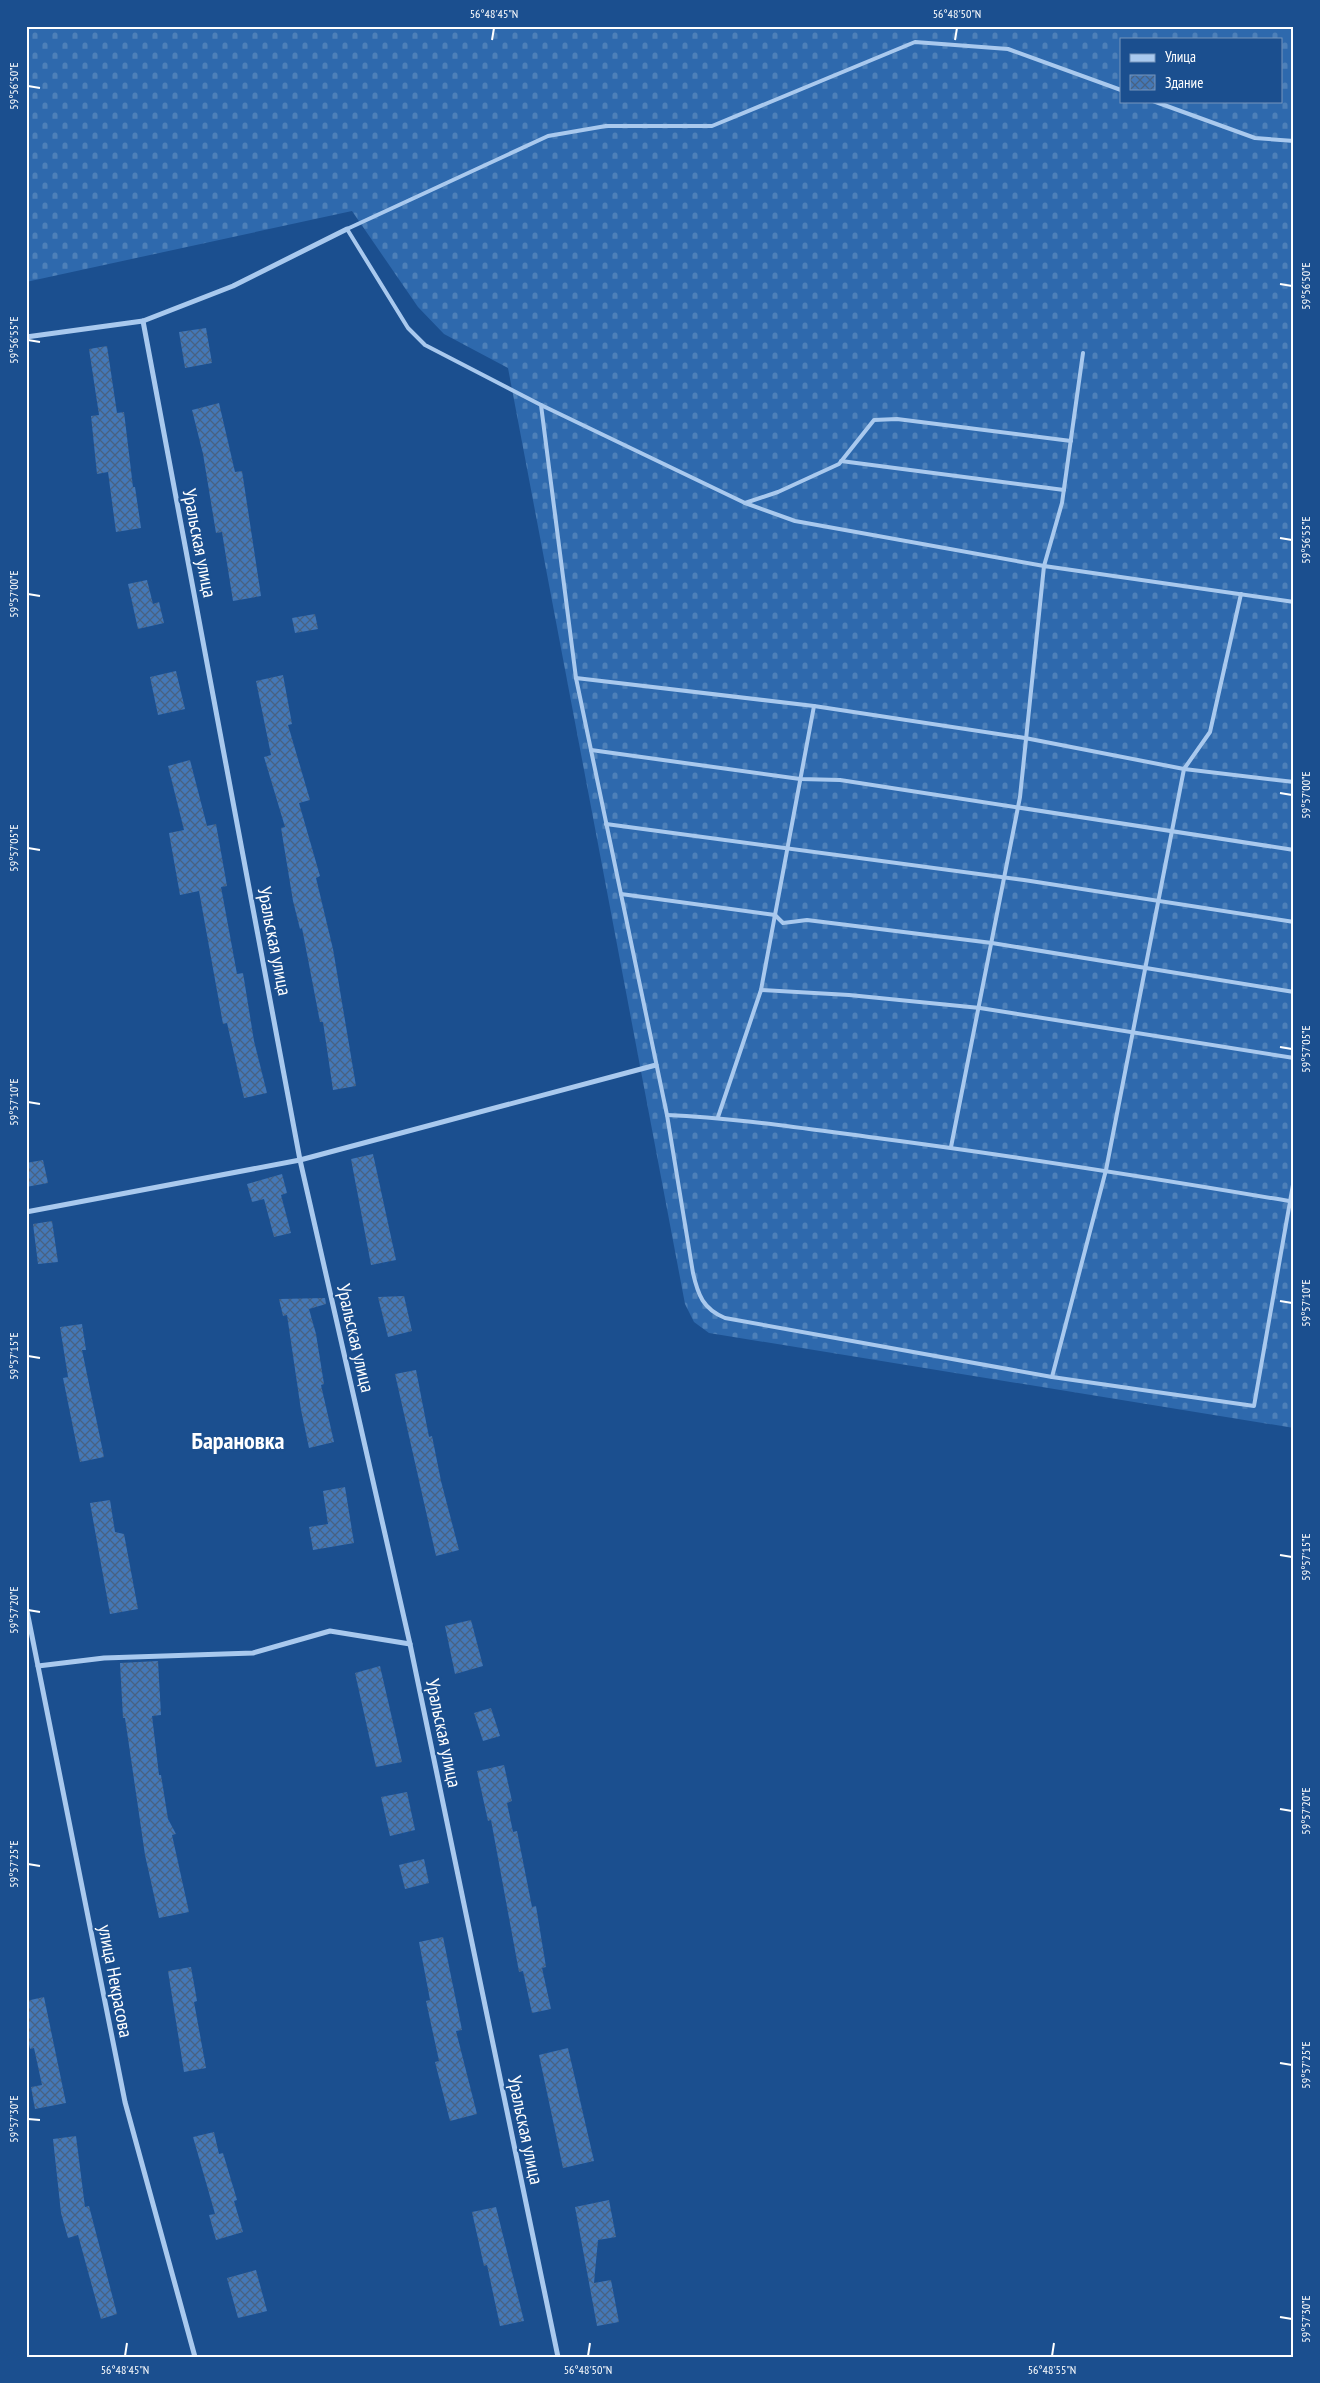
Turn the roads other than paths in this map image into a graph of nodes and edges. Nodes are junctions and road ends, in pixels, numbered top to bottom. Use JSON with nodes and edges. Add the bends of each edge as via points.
{"nodes":[{"id":1,"x":1120,"y":90,"type":"edge"},
{"id":2,"x":1156,"y":102,"type":"edge"},
{"id":3,"x":1294,"y":141,"type":"edge"},
{"id":4,"x":347,"y":229,"type":"junction"},
{"id":5,"x":143,"y":321,"type":"junction"},
{"id":6,"x":26,"y":337,"type":"edge"},
{"id":7,"x":1083,"y":353,"type":"dead end"},
{"id":8,"x":541,"y":405,"type":"junction"},
{"id":9,"x":1071,"y":441,"type":"junction"},
{"id":10,"x":841,"y":461,"type":"junction"},
{"id":11,"x":1064,"y":490,"type":"junction"},
{"id":12,"x":745,"y":503,"type":"junction"},
{"id":13,"x":1044,"y":566,"type":"junction"},
{"id":14,"x":1241,"y":594,"type":"junction"},
{"id":15,"x":1294,"y":602,"type":"edge"},
{"id":16,"x":576,"y":678,"type":"junction"},
{"id":17,"x":814,"y":706,"type":"junction"},
{"id":18,"x":1025,"y":738,"type":"junction"},
{"id":19,"x":591,"y":750,"type":"junction"},
{"id":20,"x":1184,"y":769,"type":"junction"},
{"id":21,"x":800,"y":780,"type":"junction"},
{"id":22,"x":1294,"y":782,"type":"edge"},
{"id":23,"x":1018,"y":808,"type":"junction"},
{"id":24,"x":606,"y":824,"type":"junction"},
{"id":25,"x":1172,"y":830,"type":"junction"},
{"id":26,"x":787,"y":849,"type":"junction"},
{"id":27,"x":1294,"y":850,"type":"edge"},
{"id":28,"x":1004,"y":878,"type":"junction"},
{"id":29,"x":621,"y":894,"type":"junction"},
{"id":30,"x":1158,"y":901,"type":"junction"},
{"id":31,"x":775,"y":915,"type":"junction"},
{"id":32,"x":1294,"y":922,"type":"edge"},
{"id":33,"x":992,"y":943,"type":"junction"},
{"id":34,"x":1144,"y":969,"type":"junction"},
{"id":35,"x":761,"y":990,"type":"junction"},
{"id":36,"x":1294,"y":992,"type":"edge"},
{"id":37,"x":980,"y":1008,"type":"junction"},
{"id":38,"x":1132,"y":1030,"type":"junction"},
{"id":39,"x":1294,"y":1058,"type":"edge"},
{"id":40,"x":656,"y":1065,"type":"junction"},
{"id":41,"x":667,"y":1115,"type":"junction"},
{"id":42,"x":718,"y":1117,"type":"junction"},
{"id":43,"x":952,"y":1147,"type":"junction"},
{"id":44,"x":300,"y":1160,"type":"junction"},
{"id":45,"x":1106,"y":1170,"type":"junction"},
{"id":46,"x":1294,"y":1179,"type":"edge"},
{"id":47,"x":1289,"y":1201,"type":"junction"},
{"id":48,"x":26,"y":1212,"type":"edge"},
{"id":49,"x":1052,"y":1377,"type":"junction"},
{"id":50,"x":26,"y":1606,"type":"edge"},
{"id":51,"x":28,"y":1627,"type":"edge"},
{"id":52,"x":410,"y":1644,"type":"junction"},
{"id":53,"x":38,"y":1666,"type":"junction"},
{"id":54,"x":195,"y":2357,"type":"edge"},
{"id":55,"x":558,"y":2357,"type":"edge"}],
"edges":[{"from":1,"to":4,"type":"lane","via":[[1008,48],[915,42],[712,126],[606,126],[548,136]]},
{"from":2,"to":3,"type":"lane","via":[[1255,138]]},
{"from":4,"to":5,"type":"street","via":[[233,286]]},
{"from":4,"to":8,"type":"lane","via":[[408,328],[425,345]]},
{"from":5,"to":6,"type":"street"},
{"from":5,"to":44,"type":"street","name":"Уральская улица"},
{"from":7,"to":9,"type":"lane"},
{"from":8,"to":12,"type":"lane"},
{"from":8,"to":16,"type":"lane"},
{"from":9,"to":10,"type":"lane","via":[[897,419],[874,420]]},
{"from":9,"to":11,"type":"lane"},
{"from":10,"to":11,"type":"lane"},
{"from":10,"to":12,"type":"lane","via":[[778,492]]},
{"from":11,"to":13,"type":"lane"},
{"from":12,"to":13,"type":"lane","via":[[795,521]]},
{"from":13,"to":14,"type":"lane"},
{"from":13,"to":18,"type":"lane"},
{"from":14,"to":15,"type":"lane"},
{"from":14,"to":20,"type":"lane","via":[[1210,732]]},
{"from":16,"to":17,"type":"lane"},
{"from":16,"to":19,"type":"lane"},
{"from":17,"to":18,"type":"lane"},
{"from":17,"to":21,"type":"lane"},
{"from":18,"to":20,"type":"lane"},
{"from":18,"to":23,"type":"lane"},
{"from":19,"to":21,"type":"lane"},
{"from":19,"to":24,"type":"lane"},
{"from":20,"to":22,"type":"lane"},
{"from":20,"to":25,"type":"lane"},
{"from":21,"to":23,"type":"lane","via":[[840,780]]},
{"from":21,"to":26,"type":"lane"},
{"from":23,"to":25,"type":"lane"},
{"from":23,"to":28,"type":"lane"},
{"from":24,"to":26,"type":"lane"},
{"from":24,"to":29,"type":"lane"},
{"from":25,"to":27,"type":"lane"},
{"from":25,"to":30,"type":"lane"},
{"from":26,"to":28,"type":"lane"},
{"from":26,"to":31,"type":"lane"},
{"from":28,"to":30,"type":"lane"},
{"from":28,"to":33,"type":"lane"},
{"from":29,"to":31,"type":"lane"},
{"from":29,"to":40,"type":"lane"},
{"from":30,"to":32,"type":"lane"},
{"from":30,"to":34,"type":"lane"},
{"from":31,"to":33,"type":"lane","via":[[783,923],[807,920]]},
{"from":31,"to":35,"type":"lane"},
{"from":33,"to":34,"type":"lane"},
{"from":33,"to":37,"type":"lane"},
{"from":34,"to":36,"type":"lane"},
{"from":34,"to":38,"type":"lane"},
{"from":35,"to":37,"type":"lane"},
{"from":35,"to":42,"type":"lane"},
{"from":37,"to":38,"type":"lane"},
{"from":37,"to":43,"type":"lane"},
{"from":38,"to":39,"type":"lane"},
{"from":38,"to":45,"type":"lane"},
{"from":40,"to":41,"type":"lane"},
{"from":40,"to":44,"type":"street"},
{"from":41,"to":42,"type":"lane"},
{"from":41,"to":49,"type":"lane","via":[[698,1295],[714,1314]]},
{"from":42,"to":43,"type":"lane"},
{"from":43,"to":45,"type":"lane"},
{"from":44,"to":48,"type":"street"},
{"from":44,"to":52,"type":"street","name":"Уральская улица"},
{"from":45,"to":47,"type":"lane"},
{"from":45,"to":49,"type":"lane"},
{"from":46,"to":47,"type":"lane"},
{"from":47,"to":49,"type":"lane","via":[[1254,1406]]},
{"from":50,"to":51,"type":"street","name":"улица Некрасова"},
{"from":51,"to":53,"type":"street","name":"улица Некрасова"},
{"from":52,"to":53,"type":"street","via":[[330,1631],[253,1653],[104,1658]]},
{"from":52,"to":55,"type":"street","name":"Уральская улица"},
{"from":53,"to":54,"type":"street","name":"улица Некрасова","via":[[125,2102]]}]}
